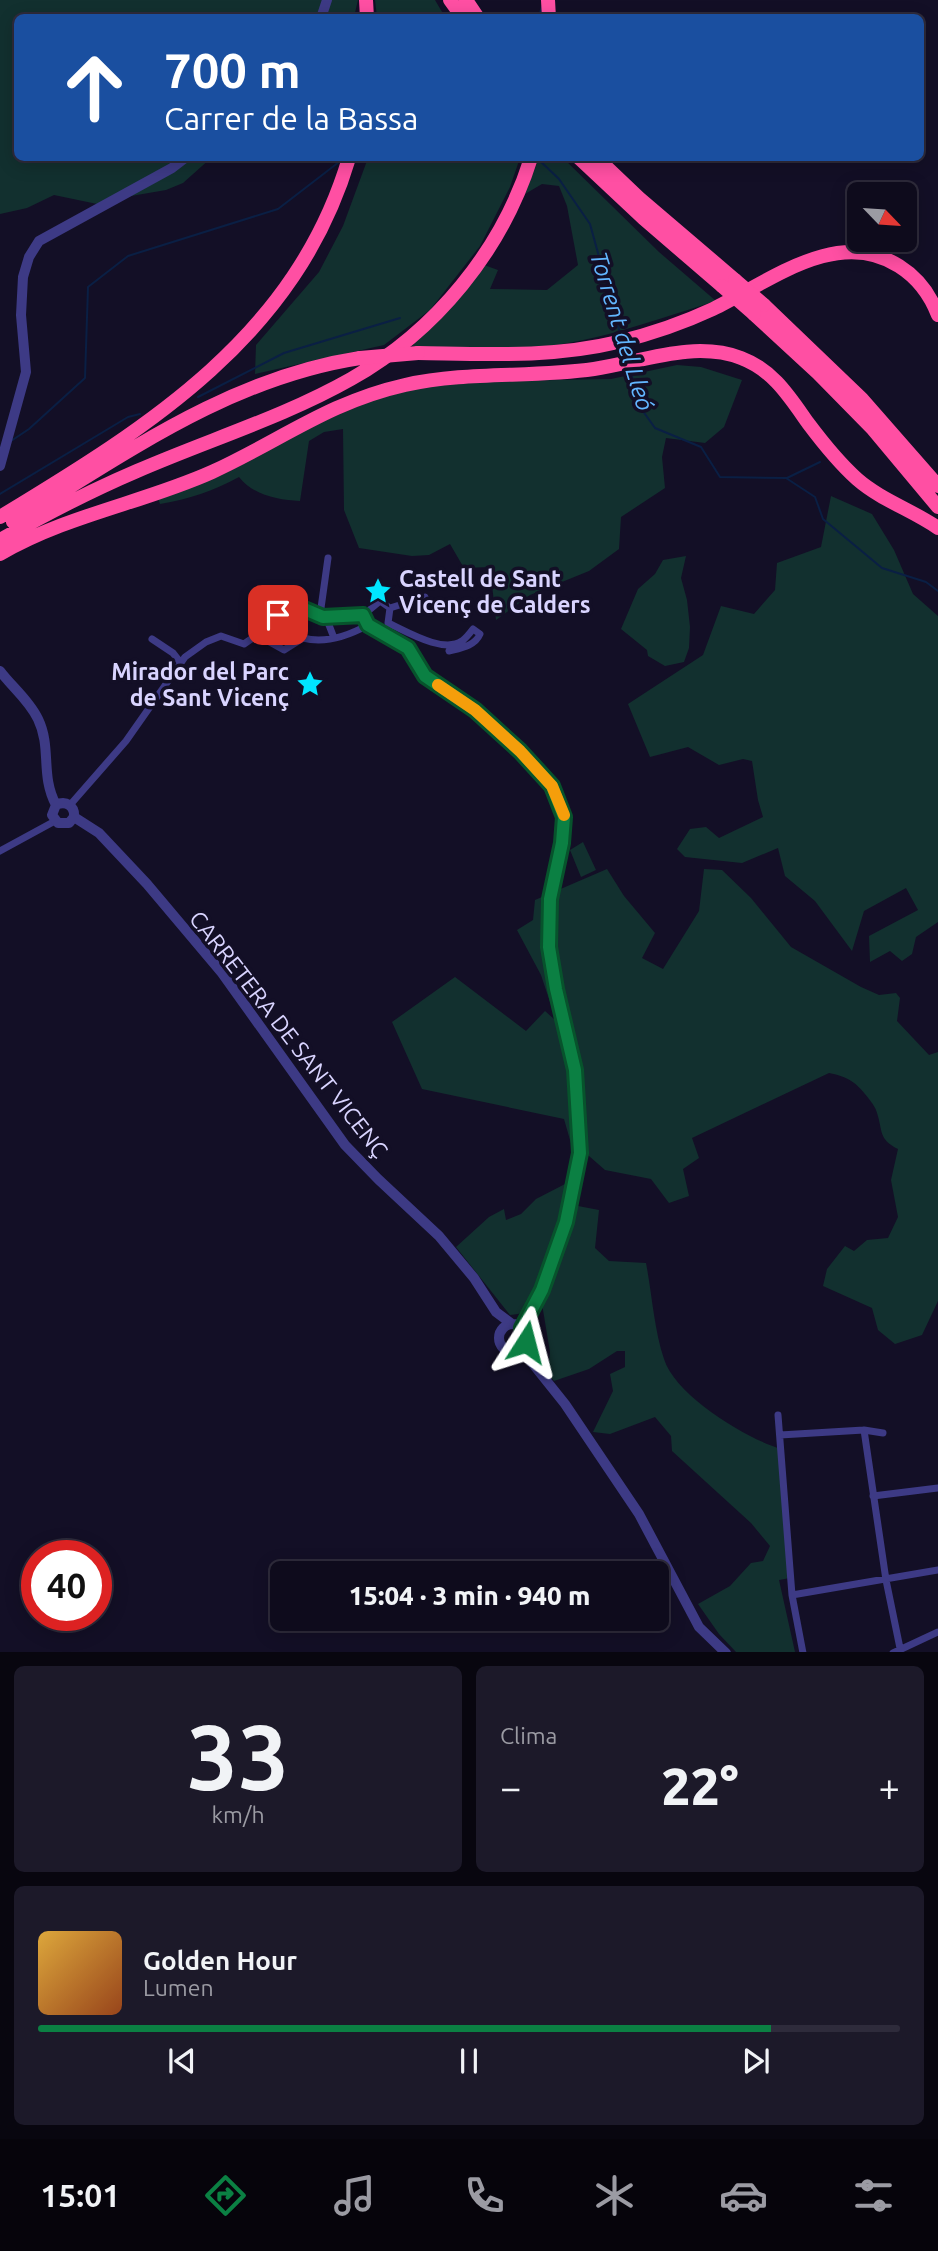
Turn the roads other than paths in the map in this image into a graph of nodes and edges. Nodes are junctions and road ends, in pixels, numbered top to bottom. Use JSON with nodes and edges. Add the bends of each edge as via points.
{"nodes":[{"id":1,"x":181,"y":161,"type":"edge"},
{"id":2,"x":348,"y":161,"type":"edge"},
{"id":3,"x":530,"y":161,"type":"edge"},
{"id":4,"x":582,"y":161,"type":"edge"},
{"id":5,"x":600,"y":161,"type":"edge"},
{"id":6,"x":728,"y":283,"type":"junction"},
{"id":7,"x":759,"y":309,"type":"junction"},
{"id":8,"x":938,"y":315,"type":"edge"},
{"id":9,"x":0,"y":466,"type":"edge"},
{"id":10,"x":938,"y":486,"type":"edge"},
{"id":11,"x":938,"y":507,"type":"edge"},
{"id":12,"x":0,"y":517,"type":"edge"},
{"id":13,"x":938,"y":528,"type":"edge"},
{"id":14,"x":0,"y":530,"type":"edge"},
{"id":15,"x":0,"y":540,"type":"edge"},
{"id":16,"x":0,"y":554,"type":"edge"},
{"id":17,"x":328,"y":558,"type":"dead end"},
{"id":18,"x":425,"y":597,"type":"dead end"},
{"id":19,"x":390,"y":608,"type":"junction"},
{"id":20,"x":363,"y":615,"type":"junction"},
{"id":21,"x":323,"y":617,"type":"junction"},
{"id":22,"x":368,"y":625,"type":"junction"},
{"id":23,"x":257,"y":635,"type":"junction"},
{"id":24,"x":334,"y":638,"type":"junction"},
{"id":25,"x":152,"y":639,"type":"dead end"},
{"id":26,"x":449,"y":651,"type":"dead end"},
{"id":27,"x":180,"y":662,"type":"junction"},
{"id":28,"x":0,"y":671,"type":"edge"},
{"id":29,"x":56,"y":805,"type":"junction"},
{"id":30,"x":70,"y":805,"type":"junction"},
{"id":31,"x":74,"y":817,"type":"junction"},
{"id":32,"x":55,"y":821,"type":"junction"},
{"id":33,"x":0,"y":851,"type":"edge"},
{"id":34,"x":496,"y":1312,"type":"junction"},
{"id":35,"x":517,"y":1326,"type":"junction"},
{"id":36,"x":499,"y":1335,"type":"junction"},
{"id":37,"x":521,"y":1349,"type":"junction"},
{"id":38,"x":778,"y":1415,"type":"dead end"},
{"id":39,"x":864,"y":1430,"type":"junction"},
{"id":40,"x":883,"y":1433,"type":"dead end"},
{"id":41,"x":780,"y":1435,"type":"junction"},
{"id":42,"x":938,"y":1488,"type":"edge"},
{"id":43,"x":873,"y":1496,"type":"junction"},
{"id":44,"x":938,"y":1570,"type":"edge"},
{"id":45,"x":886,"y":1580,"type":"junction"},
{"id":46,"x":792,"y":1595,"type":"junction"},
{"id":47,"x":938,"y":1632,"type":"edge"},
{"id":48,"x":725,"y":1652,"type":"edge"},
{"id":49,"x":803,"y":1652,"type":"edge"},
{"id":50,"x":898,"y":1652,"type":"edge"}],
"edges":[{"from":1,"to":9,"type":"street","via":[[39,241],[32,250],[22,293],[24,380]]},
{"from":2,"to":12,"type":"highway","via":[[308,254],[276,302],[238,346],[140,428]]},
{"from":3,"to":15,"type":"highway","via":[[503,224],[466,280],[420,330],[380,361],[323,393],[136,471]]},
{"from":4,"to":6,"type":"highway","via":[[618,197]]},
{"from":5,"to":6,"type":"highway"},
{"from":6,"to":7,"type":"highway","bridge":true},
{"from":7,"to":10,"type":"highway","via":[[839,375]]},
{"from":7,"to":11,"type":"highway","via":[[872,428]]},
{"from":8,"to":14,"type":"highway","bridge":true,"via":[[922,285],[901,267],[875,255],[845,252],[805,262],[698,315],[617,342],[538,354],[418,353],[360,358],[285,375],[214,403]]},
{"from":13,"to":16,"type":"highway","via":[[857,479],[770,375],[742,358],[697,351],[586,370],[456,377],[382,390],[331,408],[203,476],[69,521]]},
{"from":17,"to":21,"type":"street"},
{"from":18,"to":19,"type":"street"},
{"from":19,"to":20,"type":"street","via":[[380,601]]},
{"from":19,"to":26,"type":"street","via":[[388,622],[430,642],[451,645],[473,629],[480,634],[469,645]]},
{"from":20,"to":21,"type":"street"},
{"from":20,"to":22,"type":"street"},
{"from":21,"to":23,"type":"street","via":[[302,608],[253,622]]},
{"from":21,"to":24,"type":"street"},
{"from":22,"to":24,"type":"street"},
{"from":22,"to":35,"type":"street","via":[[408,648],[425,676],[475,710],[520,751],[552,786],[564,817],[550,899],[549,947],[575,1070],[580,1153],[566,1222],[542,1290]]},
{"from":23,"to":24,"type":"street","via":[[284,650],[303,638]]},
{"from":23,"to":27,"type":"street","via":[[244,644],[221,636]]},
{"from":25,"to":27,"type":"street"},
{"from":27,"to":30,"type":"street","via":[[139,722]]},
{"from":28,"to":29,"type":"street","via":[[38,719],[48,786]]},
{"from":29,"to":30,"type":"street"},
{"from":29,"to":32,"type":"street"},
{"from":30,"to":31,"type":"street"},
{"from":31,"to":32,"type":"street","via":[[65,824]]},
{"from":31,"to":34,"type":"street","name":"CARRETERA DE SANT VICENÇ","via":[[99,832],[147,884],[222,973],[345,1145],[459,1258]]},
{"from":32,"to":33,"type":"street"},
{"from":34,"to":35,"type":"street","name":"CARRETERA DE SANT VICENÇ"},
{"from":34,"to":36,"type":"street","name":"CARRETERA DE SANT VICENÇ"},
{"from":35,"to":36,"type":"street","via":[[505,1326]]},
{"from":35,"to":37,"type":"street","via":[[526,1338]]},
{"from":36,"to":37,"type":"street","via":[[505,1350]]},
{"from":37,"to":48,"type":"street","via":[[565,1404],[639,1514],[699,1627]]},
{"from":38,"to":41,"type":"street"},
{"from":39,"to":40,"type":"street"},
{"from":39,"to":41,"type":"street"},
{"from":39,"to":43,"type":"street"},
{"from":41,"to":46,"type":"street"},
{"from":42,"to":43,"type":"street"},
{"from":43,"to":45,"type":"street"},
{"from":44,"to":45,"type":"street"},
{"from":45,"to":46,"type":"street"},
{"from":45,"to":50,"type":"street"},
{"from":46,"to":49,"type":"street"},
{"from":47,"to":50,"type":"street"}]}
